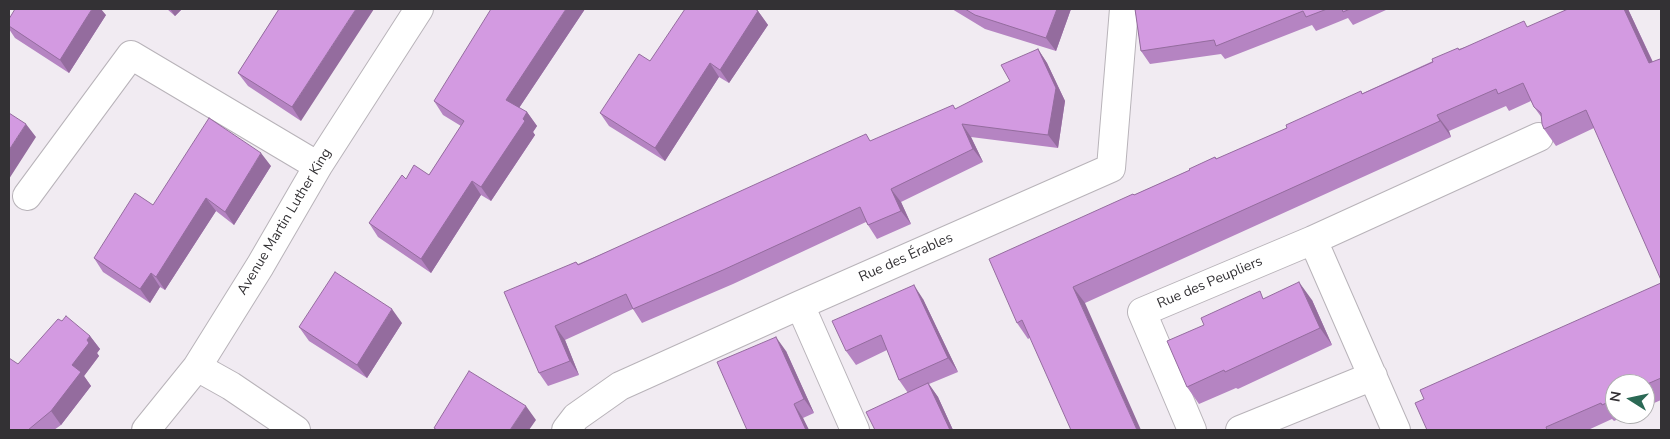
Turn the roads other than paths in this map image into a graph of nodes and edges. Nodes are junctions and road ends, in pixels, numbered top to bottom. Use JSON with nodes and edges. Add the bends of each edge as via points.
{"nodes":[{"id":1,"x":419,"y":9,"type":"edge"},
{"id":2,"x":1124,"y":9,"type":"edge"},
{"id":3,"x":1539,"y":138,"type":"dead end"},
{"id":4,"x":318,"y":166,"type":"junction"},
{"id":5,"x":27,"y":196,"type":"dead end"},
{"id":6,"x":1313,"y":240,"type":"junction"},
{"id":7,"x":800,"y":305,"type":"junction"},
{"id":8,"x":198,"y":367,"type":"junction"},
{"id":9,"x":1373,"y":376,"type":"junction"},
{"id":10,"x":146,"y":430,"type":"edge"},
{"id":11,"x":296,"y":430,"type":"edge"},
{"id":12,"x":566,"y":430,"type":"edge"},
{"id":13,"x":855,"y":430,"type":"edge"},
{"id":14,"x":1192,"y":430,"type":"edge"},
{"id":15,"x":1240,"y":430,"type":"edge"},
{"id":16,"x":1396,"y":430,"type":"edge"}],
"edges":[{"from":1,"to":4,"type":"street","name":"Avenue Martin Luther King"},
{"from":2,"to":7,"type":"street","name":"Rue des Érables","via":[[1111,168]]},
{"from":3,"to":6,"type":"street","name":"Rue des Peupliers"},
{"from":4,"to":5,"type":"street","via":[[131,55]]},
{"from":4,"to":8,"type":"street","name":"Avenue Martin Luther King"},
{"from":6,"to":9,"type":"street"},
{"from":6,"to":14,"type":"street","name":"Rue des Peupliers","via":[[1142,312]]},
{"from":7,"to":12,"type":"street","name":"Rue des Érables","via":[[620,386],[576,417]]},
{"from":7,"to":13,"type":"street"},
{"from":8,"to":10,"type":"street","name":"Avenue Martin Luther King"},
{"from":8,"to":11,"type":"street"},
{"from":9,"to":15,"type":"street"},
{"from":9,"to":16,"type":"street"}]}
